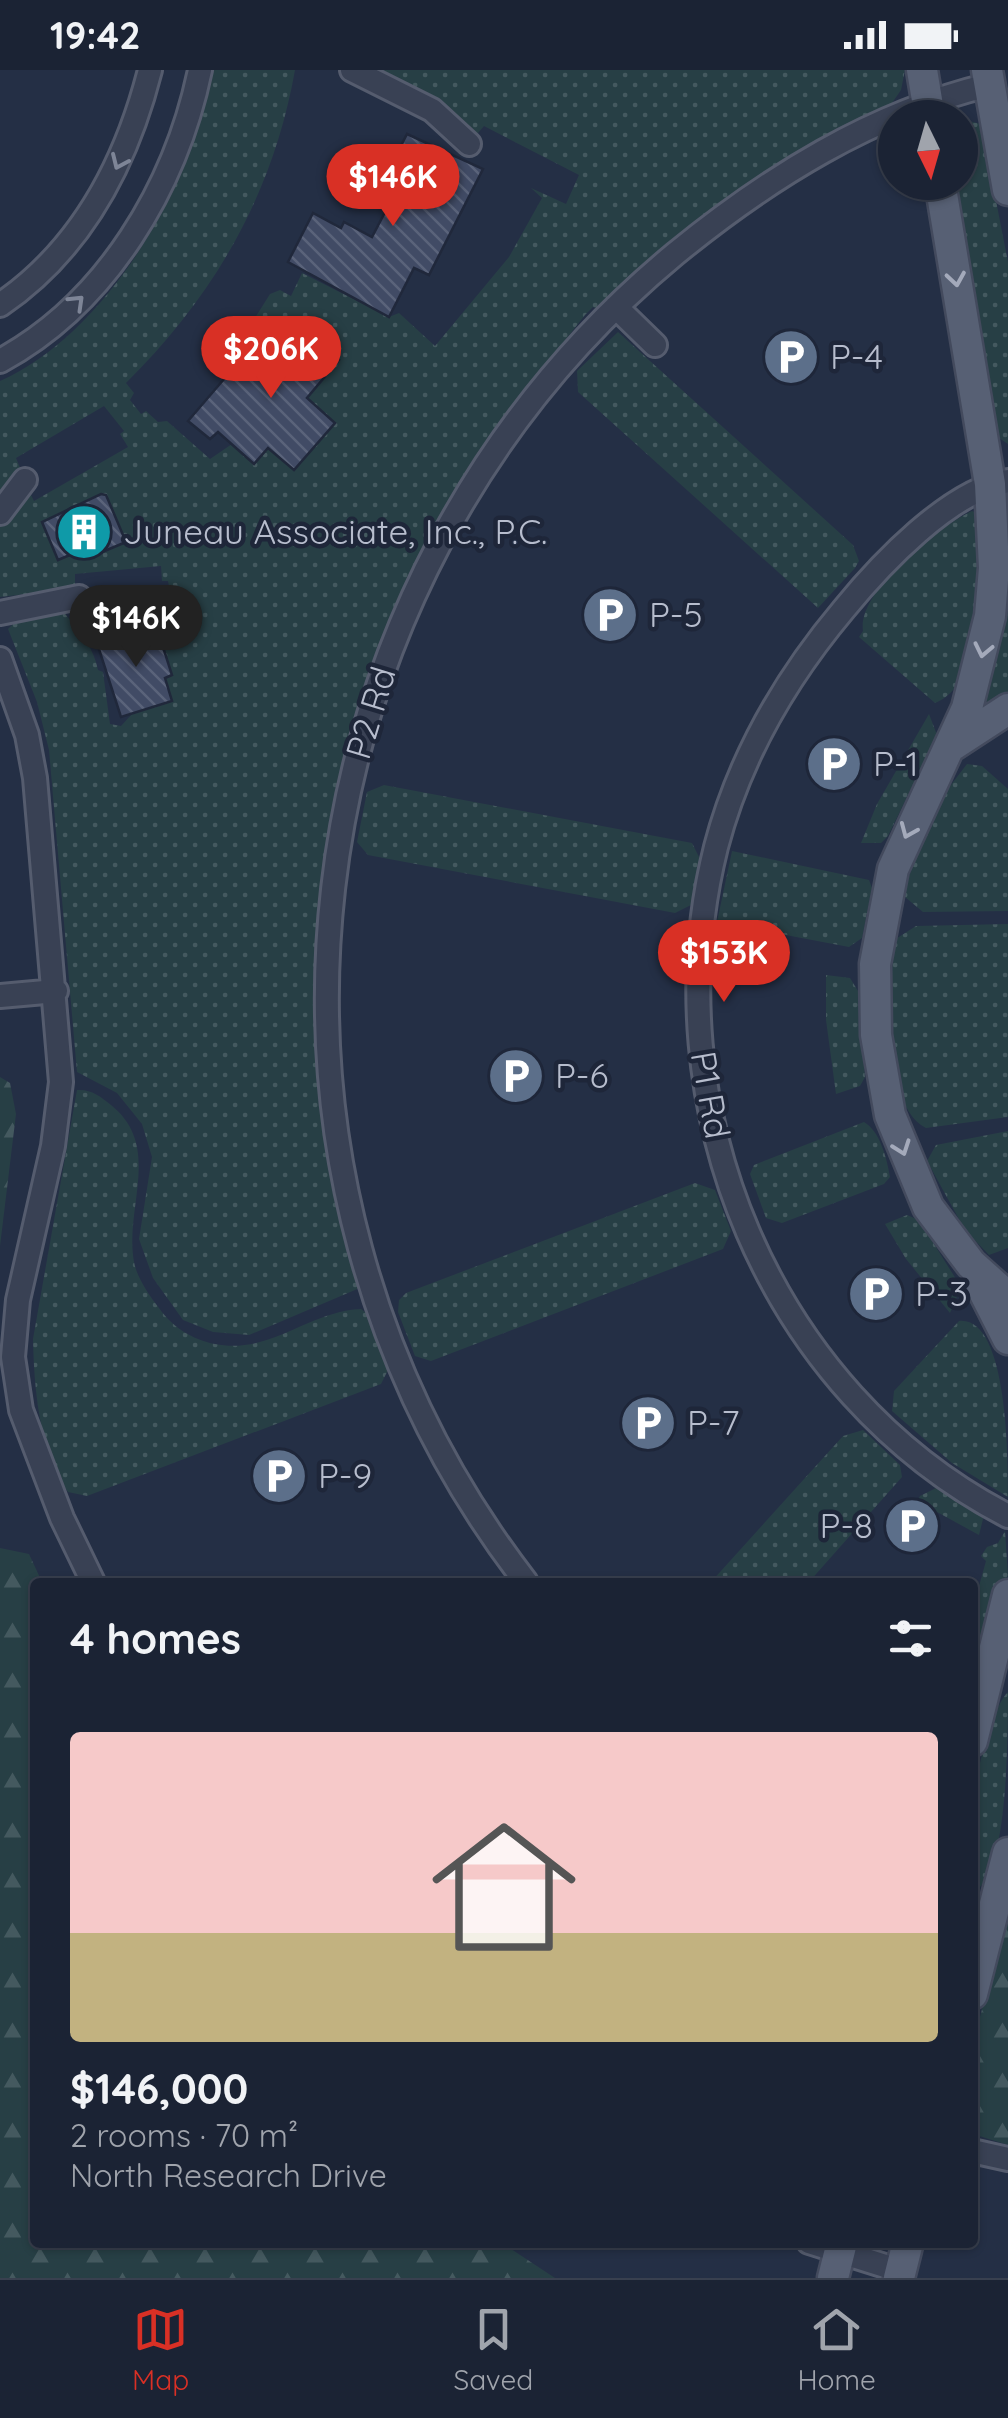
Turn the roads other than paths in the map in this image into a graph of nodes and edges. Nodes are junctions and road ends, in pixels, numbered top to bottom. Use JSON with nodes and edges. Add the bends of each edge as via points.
{"nodes":[{"id":1,"x":150,"y":70,"type":"edge"},
{"id":2,"x":200,"y":70,"type":"edge"},
{"id":3,"x":352,"y":70,"type":"edge"},
{"id":4,"x":988,"y":77,"type":"edge"},
{"id":5,"x":926,"y":96,"type":"edge"},
{"id":6,"x":469,"y":144,"type":"dead end"},
{"id":7,"x":1008,"y":190,"type":"edge"},
{"id":8,"x":944,"y":200,"type":"edge"},
{"id":9,"x":0,"y":305,"type":"edge"},
{"id":10,"x":616,"y":306,"type":"junction"},
{"id":11,"x":655,"y":345,"type":"dead end"},
{"id":12,"x":0,"y":361,"type":"edge"},
{"id":13,"x":25,"y":480,"type":"dead end"},
{"id":14,"x":999,"y":482,"type":"edge"},
{"id":15,"x":0,"y":512,"type":"edge"},
{"id":16,"x":79,"y":596,"type":"dead end"},
{"id":17,"x":0,"y":613,"type":"edge"},
{"id":18,"x":0,"y":659,"type":"edge"},
{"id":19,"x":1008,"y":709,"type":"edge"},
{"id":20,"x":953,"y":745,"type":"junction"},
{"id":21,"x":56,"y":991,"type":"junction"},
{"id":22,"x":0,"y":996,"type":"edge"},
{"id":23,"x":971,"y":1264,"type":"junction"},
{"id":24,"x":1008,"y":1298,"type":"edge"},
{"id":25,"x":1008,"y":1339,"type":"edge"},
{"id":26,"x":1008,"y":1516,"type":"edge"},
{"id":27,"x":91,"y":1578,"type":"edge"},
{"id":28,"x":523,"y":1578,"type":"edge"},
{"id":29,"x":1008,"y":1595,"type":"edge"},
{"id":30,"x":996,"y":1685,"type":"edge"},
{"id":31,"x":978,"y":1727,"type":"edge"},
{"id":32,"x":1008,"y":1853,"type":"edge"},
{"id":33,"x":982,"y":1912,"type":"edge"},
{"id":34,"x":978,"y":1945,"type":"edge"},
{"id":35,"x":978,"y":2152,"type":"edge"},
{"id":36,"x":1008,"y":2159,"type":"edge"},
{"id":37,"x":838,"y":2258,"type":"edge"},
{"id":38,"x":903,"y":2264,"type":"edge"}],
"edges":[{"from":1,"to":9,"type":"street","one_way":true,"via":[[128,142],[99,202],[48,266]]},
{"from":12,"to":2,"type":"street","one_way":true,"via":[[54,323],[119,254],[163,181]]},
{"from":3,"to":6,"type":"street","via":[[432,110]]},
{"from":4,"to":5,"type":"street","name":"P2 Rd"},
{"from":4,"to":7,"type":"main road"},
{"from":5,"to":10,"type":"street","name":"P2 Rd","via":[[750,196]]},
{"from":8,"to":14,"type":"main road","one_way":true},
{"from":10,"to":11,"type":"street"},
{"from":10,"to":28,"type":"street","name":"P2 Rd","via":[[563,362],[485,464],[410,604],[358,751],[335,863],[326,954],[336,1137],[374,1297],[436,1444]]},
{"from":13,"to":15,"type":"street"},
{"from":14,"to":20,"type":"main road","one_way":true,"via":[[990,616]]},
{"from":14,"to":26,"type":"street","name":"P1 Rd","via":[[910,540],[865,583],[773,709],[716,849],[698,993],[716,1144],[774,1286],[836,1379],[874,1421],[930,1470]]},
{"from":16,"to":17,"type":"street"},
{"from":18,"to":21,"type":"street","via":[[28,734]]},
{"from":19,"to":20,"type":"main road"},
{"from":20,"to":23,"type":"main road","one_way":true,"via":[[893,869],[874,1000],[882,1081],[906,1159],[928,1206]]},
{"from":21,"to":22,"type":"street"},
{"from":21,"to":27,"type":"street","via":[[61,1082],[13,1357],[21,1410]]},
{"from":23,"to":24,"type":"main road"},
{"from":23,"to":25,"type":"main road"},
{"from":29,"to":30,"type":"main road"},
{"from":30,"to":31,"type":"main road"},
{"from":32,"to":33,"type":"main road"},
{"from":33,"to":34,"type":"main road"},
{"from":35,"to":36,"type":"street"},
{"from":37,"to":38,"type":"street"}]}
